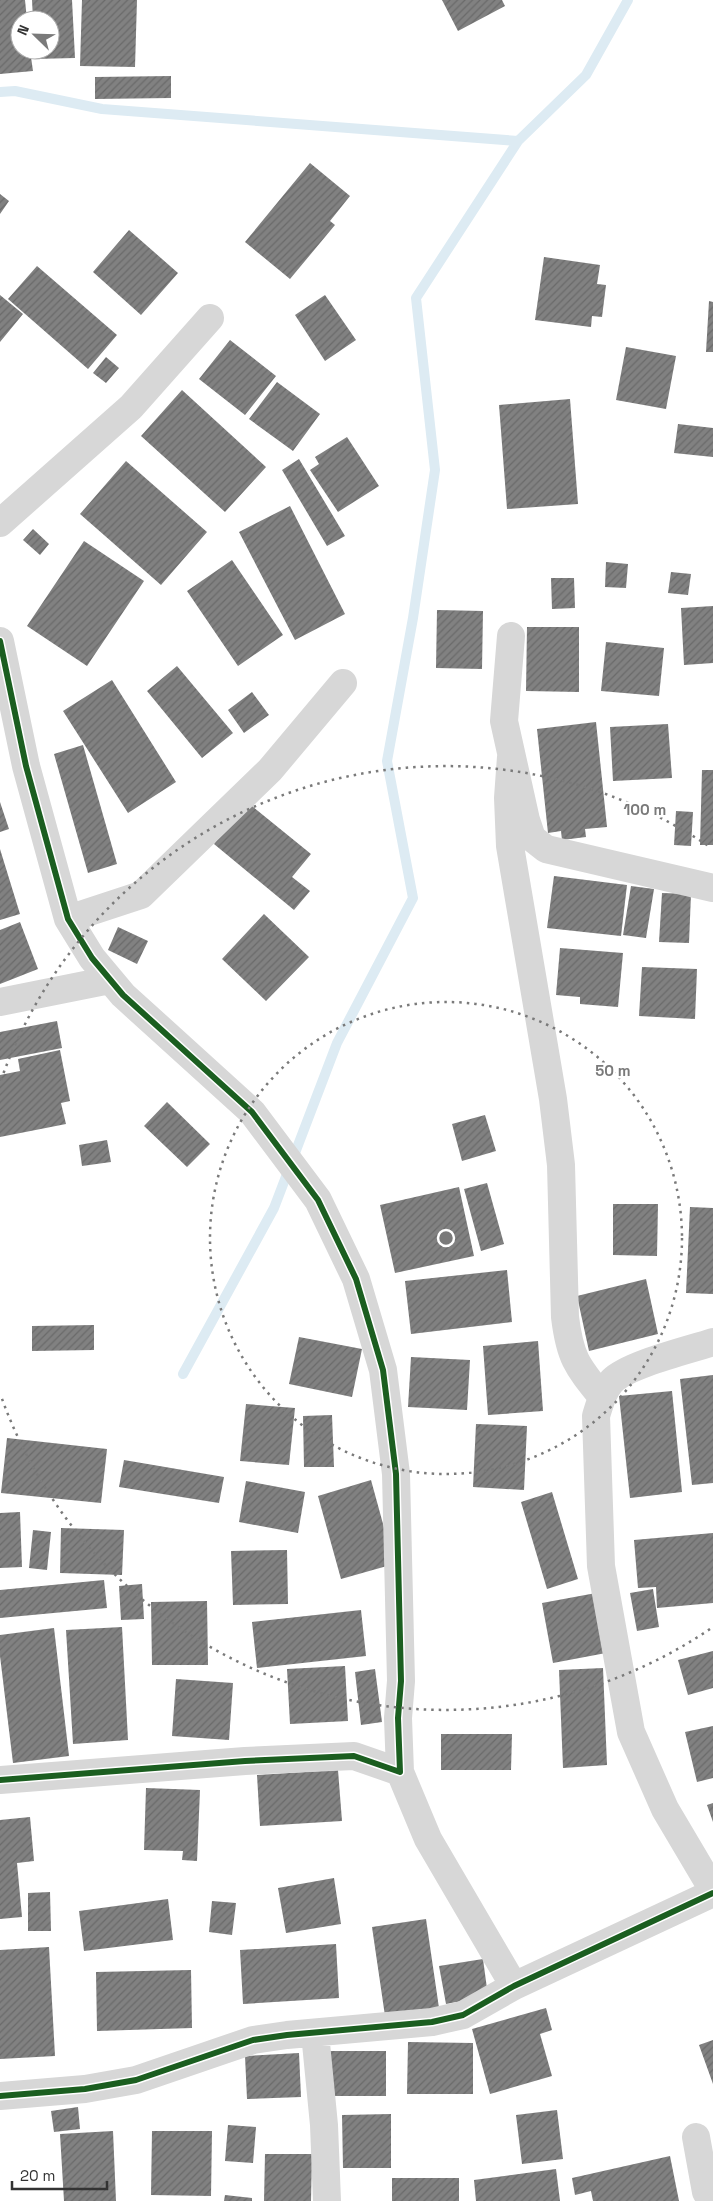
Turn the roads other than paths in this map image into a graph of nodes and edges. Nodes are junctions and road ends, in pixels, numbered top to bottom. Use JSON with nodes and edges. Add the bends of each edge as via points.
{"nodes":[{"id":1,"x":210,"y":318,"type":"dead end"},
{"id":2,"x":0,"y":523,"type":"edge"},
{"id":3,"x":510,"y":636,"type":"dead end"},
{"id":4,"x":0,"y":644,"type":"edge"},
{"id":5,"x":343,"y":683,"type":"dead end"},
{"id":6,"x":511,"y":756,"type":"junction"},
{"id":7,"x":713,"y":888,"type":"edge"},
{"id":8,"x":68,"y":919,"type":"junction"},
{"id":9,"x":110,"y":980,"type":"junction"},
{"id":10,"x":0,"y":1002,"type":"edge"},
{"id":11,"x":713,"y":1342,"type":"edge"},
{"id":12,"x":602,"y":1397,"type":"junction"},
{"id":13,"x":400,"y":1772,"type":"junction"},
{"id":14,"x":0,"y":1780,"type":"edge"},
{"id":15,"x":713,"y":1891,"type":"edge"},
{"id":16,"x":514,"y":1986,"type":"junction"},
{"id":17,"x":315,"y":2032,"type":"junction"},
{"id":18,"x":0,"y":2096,"type":"edge"},
{"id":19,"x":696,"y":2137,"type":"dead end"},
{"id":20,"x":327,"y":2201,"type":"edge"},
{"id":21,"x":712,"y":2201,"type":"edge"}],
"edges":[{"from":1,"to":2,"type":"street","via":[[132,407]]},
{"from":3,"to":6,"type":"street","via":[[504,722]]},
{"from":4,"to":8,"type":"street","via":[[26,766]]},
{"from":5,"to":8,"type":"street","via":[[270,770],[141,895]]},
{"from":6,"to":7,"type":"street","via":[[532,838],[546,849]]},
{"from":6,"to":12,"type":"street","via":[[508,798],[510,846],[553,1099],[561,1165],[565,1317],[575,1363]]},
{"from":8,"to":9,"type":"street"},
{"from":9,"to":10,"type":"street"},
{"from":9,"to":13,"type":"street","via":[[252,1112],[318,1200],[356,1279],[383,1370],[396,1474]]},
{"from":11,"to":12,"type":"street","via":[[634,1368],[613,1380]]},
{"from":12,"to":15,"type":"street","via":[[596,1416],[601,1566],[631,1732],[665,1808]]},
{"from":13,"to":14,"type":"street","via":[[354,1756]]},
{"from":13,"to":16,"type":"street","via":[[428,1839]]},
{"from":15,"to":16,"type":"street"},
{"from":16,"to":17,"type":"street","via":[[463,2015],[432,2022]]},
{"from":17,"to":18,"type":"street","via":[[253,2040],[136,2080],[85,2089]]},
{"from":17,"to":20,"type":"street"},
{"from":19,"to":21,"type":"street","via":[[706,2192]]}]}
